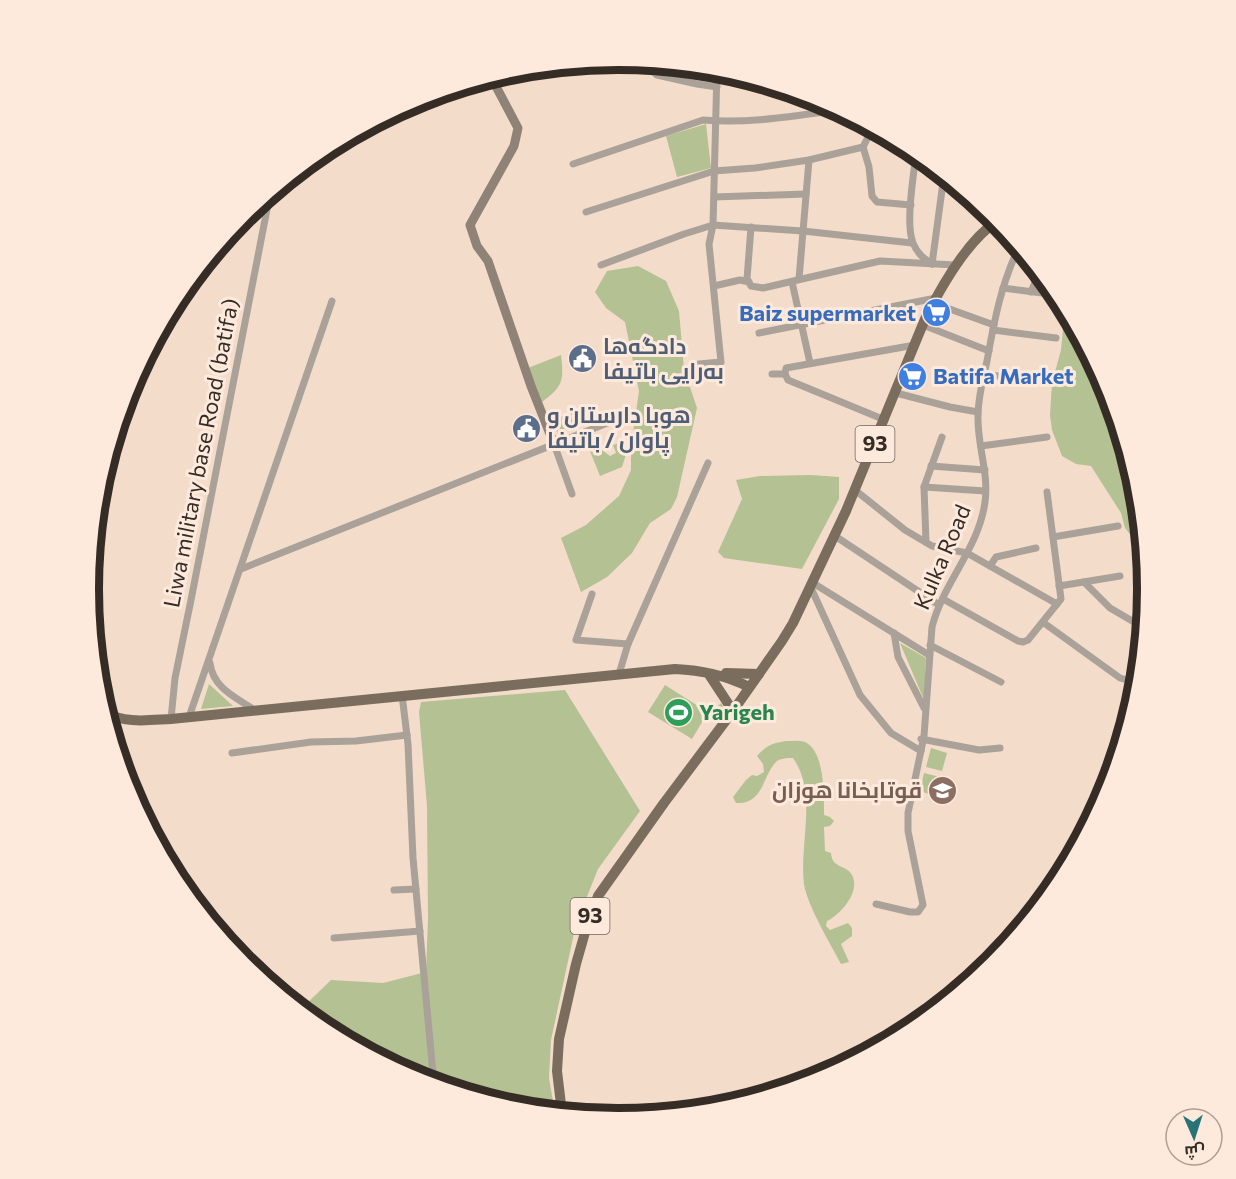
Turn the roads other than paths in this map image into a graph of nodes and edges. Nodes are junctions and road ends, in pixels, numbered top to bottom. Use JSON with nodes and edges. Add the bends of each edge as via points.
{"nodes":[{"id":1,"x":654,"y":72,"type":"edge"},
{"id":2,"x":717,"y":80,"type":"edge"},
{"id":3,"x":495,"y":85,"type":"edge"},
{"id":4,"x":717,"y":87,"type":"junction"},
{"id":5,"x":821,"y":112,"type":"edge"},
{"id":6,"x":716,"y":122,"type":"junction"},
{"id":7,"x":869,"y":135,"type":"edge"},
{"id":8,"x":863,"y":147,"type":"junction"},
{"id":9,"x":809,"y":160,"type":"junction"},
{"id":10,"x":573,"y":164,"type":"dead end"},
{"id":11,"x":917,"y":166,"type":"edge"},
{"id":12,"x":714,"y":171,"type":"junction"},
{"id":13,"x":943,"y":185,"type":"edge"},
{"id":14,"x":806,"y":194,"type":"junction"},
{"id":15,"x":714,"y":197,"type":"junction"},
{"id":16,"x":911,"y":205,"type":"junction"},
{"id":17,"x":267,"y":207,"type":"edge"},
{"id":18,"x":586,"y":212,"type":"dead end"},
{"id":19,"x":713,"y":225,"type":"junction"},
{"id":20,"x":751,"y":227,"type":"junction"},
{"id":21,"x":989,"y":227,"type":"edge"},
{"id":22,"x":803,"y":231,"type":"junction"},
{"id":23,"x":912,"y":243,"type":"junction"},
{"id":24,"x":1015,"y":256,"type":"edge"},
{"id":25,"x":932,"y":264,"type":"junction"},
{"id":26,"x":601,"y":265,"type":"dead end"},
{"id":27,"x":955,"y":265,"type":"junction"},
{"id":28,"x":795,"y":280,"type":"junction"},
{"id":29,"x":1035,"y":281,"type":"edge"},
{"id":30,"x":749,"y":282,"type":"junction"},
{"id":31,"x":714,"y":286,"type":"junction"},
{"id":32,"x":1003,"y":288,"type":"junction"},
{"id":33,"x":1031,"y":292,"type":"junction"},
{"id":34,"x":1044,"y":293,"type":"edge"},
{"id":35,"x":934,"y":300,"type":"junction"},
{"id":36,"x":332,"y":301,"type":"dead end"},
{"id":37,"x":802,"y":325,"type":"junction"},
{"id":38,"x":923,"y":325,"type":"junction"},
{"id":39,"x":993,"y":328,"type":"junction"},
{"id":40,"x":759,"y":333,"type":"dead end"},
{"id":41,"x":1056,"y":338,"type":"dead end"},
{"id":42,"x":915,"y":345,"type":"junction"},
{"id":43,"x":989,"y":351,"type":"junction"},
{"id":44,"x":810,"y":363,"type":"junction"},
{"id":45,"x":699,"y":364,"type":"dead end"},
{"id":46,"x":772,"y":374,"type":"dead end"},
{"id":47,"x":784,"y":374,"type":"junction"},
{"id":48,"x":984,"y":374,"type":"junction"},
{"id":49,"x":1049,"y":379,"type":"dead end"},
{"id":50,"x":896,"y":393,"type":"junction"},
{"id":51,"x":978,"y":412,"type":"junction"},
{"id":52,"x":625,"y":416,"type":"dead end"},
{"id":53,"x":885,"y":420,"type":"junction"},
{"id":54,"x":942,"y":437,"type":"dead end"},
{"id":55,"x":1047,"y":437,"type":"dead end"},
{"id":56,"x":554,"y":444,"type":"junction"},
{"id":57,"x":981,"y":446,"type":"junction"},
{"id":58,"x":708,"y":463,"type":"dead end"},
{"id":59,"x":931,"y":466,"type":"junction"},
{"id":60,"x":985,"y":470,"type":"junction"},
{"id":61,"x":924,"y":487,"type":"junction"},
{"id":62,"x":855,"y":490,"type":"junction"},
{"id":63,"x":986,"y":491,"type":"junction"},
{"id":64,"x":1047,"y":492,"type":"dead end"},
{"id":65,"x":572,"y":494,"type":"dead end"},
{"id":66,"x":1118,"y":526,"type":"dead end"},
{"id":67,"x":835,"y":536,"type":"junction"},
{"id":68,"x":1053,"y":537,"type":"junction"},
{"id":69,"x":926,"y":542,"type":"junction"},
{"id":70,"x":1036,"y":548,"type":"dead end"},
{"id":71,"x":967,"y":553,"type":"junction"},
{"id":72,"x":990,"y":566,"type":"junction"},
{"id":73,"x":241,"y":569,"type":"junction"},
{"id":74,"x":1120,"y":576,"type":"dead end"},
{"id":75,"x":1084,"y":582,"type":"junction"},
{"id":76,"x":812,"y":586,"type":"junction"},
{"id":77,"x":1059,"y":586,"type":"junction"},
{"id":78,"x":592,"y":594,"type":"dead end"},
{"id":79,"x":941,"y":602,"type":"junction"},
{"id":80,"x":1057,"y":604,"type":"junction"},
{"id":81,"x":1044,"y":623,"type":"junction"},
{"id":82,"x":1136,"y":624,"type":"edge"},
{"id":83,"x":894,"y":633,"type":"junction"},
{"id":84,"x":628,"y":644,"type":"junction"},
{"id":85,"x":930,"y":645,"type":"junction"},
{"id":86,"x":929,"y":655,"type":"junction"},
{"id":87,"x":210,"y":661,"type":"junction"},
{"id":88,"x":619,"y":674,"type":"junction"},
{"id":89,"x":759,"y":674,"type":"junction"},
{"id":90,"x":709,"y":675,"type":"junction"},
{"id":91,"x":1129,"y":680,"type":"edge"},
{"id":92,"x":1001,"y":682,"type":"dead end"},
{"id":93,"x":747,"y":690,"type":"junction"},
{"id":94,"x":402,"y":695,"type":"junction"},
{"id":95,"x":254,"y":709,"type":"junction"},
{"id":96,"x":925,"y":710,"type":"junction"},
{"id":97,"x":733,"y":711,"type":"junction"},
{"id":98,"x":115,"y":717,"type":"edge"},
{"id":99,"x":189,"y":717,"type":"junction"},
{"id":100,"x":171,"y":719,"type":"junction"},
{"id":101,"x":407,"y":735,"type":"junction"},
{"id":102,"x":922,"y":739,"type":"junction"},
{"id":103,"x":1000,"y":748,"type":"dead end"},
{"id":104,"x":921,"y":751,"type":"junction"},
{"id":105,"x":232,"y":753,"type":"dead end"},
{"id":106,"x":416,"y":889,"type":"junction"},
{"id":107,"x":394,"y":890,"type":"dead end"},
{"id":108,"x":876,"y":904,"type":"dead end"},
{"id":109,"x":420,"y":931,"type":"junction"},
{"id":110,"x":334,"y":938,"type":"dead end"},
{"id":111,"x":433,"y":1074,"type":"edge"},
{"id":112,"x":561,"y":1105,"type":"edge"}],
"edges":[{"from":1,"to":4,"type":"street"},
{"from":2,"to":4,"type":"street"},
{"from":3,"to":56,"type":"street","via":[[518,128],[514,146],[470,225],[477,246],[488,261]]},
{"from":4,"to":6,"type":"street"},
{"from":5,"to":6,"type":"street"},
{"from":6,"to":10,"type":"street","via":[[703,120]]},
{"from":6,"to":12,"type":"street"},
{"from":7,"to":8,"type":"street"},
{"from":8,"to":9,"type":"street"},
{"from":8,"to":16,"type":"street","via":[[872,196],[877,202]]},
{"from":9,"to":12,"type":"street"},
{"from":9,"to":14,"type":"street"},
{"from":11,"to":16,"type":"street"},
{"from":12,"to":15,"type":"street"},
{"from":12,"to":18,"type":"street"},
{"from":13,"to":25,"type":"street"},
{"from":14,"to":15,"type":"street"},
{"from":14,"to":22,"type":"street"},
{"from":15,"to":19,"type":"street"},
{"from":16,"to":23,"type":"street"},
{"from":17,"to":100,"type":"street","name":"Liwa military base Road (batifa)","via":[[175,678]]},
{"from":19,"to":20,"type":"street"},
{"from":19,"to":26,"type":"street"},
{"from":19,"to":31,"type":"street","via":[[709,244]]},
{"from":20,"to":22,"type":"street"},
{"from":20,"to":30,"type":"street"},
{"from":21,"to":27,"type":"main road","number":"93"},
{"from":22,"to":23,"type":"street"},
{"from":22,"to":28,"type":"street"},
{"from":23,"to":25,"type":"street","via":[[919,255]]},
{"from":24,"to":32,"type":"street","name":"Kulka Road"},
{"from":25,"to":27,"type":"street"},
{"from":25,"to":28,"type":"street","via":[[880,261]]},
{"from":27,"to":35,"type":"main road","number":"93"},
{"from":28,"to":30,"type":"street","via":[[763,288]]},
{"from":28,"to":37,"type":"street"},
{"from":29,"to":33,"type":"street"},
{"from":30,"to":31,"type":"street","via":[[740,280]]},
{"from":31,"to":45,"type":"street","via":[[721,362]]},
{"from":32,"to":33,"type":"street"},
{"from":32,"to":39,"type":"street","name":"Kulka Road"},
{"from":33,"to":34,"type":"street"},
{"from":35,"to":37,"type":"street"},
{"from":35,"to":38,"type":"main road","number":"93"},
{"from":35,"to":39,"type":"street"},
{"from":36,"to":73,"type":"street"},
{"from":37,"to":40,"type":"street"},
{"from":37,"to":44,"type":"street"},
{"from":38,"to":42,"type":"main road","number":"93"},
{"from":38,"to":43,"type":"street"},
{"from":39,"to":41,"type":"street"},
{"from":39,"to":43,"type":"street","name":"Kulka Road"},
{"from":42,"to":44,"type":"street"},
{"from":42,"to":50,"type":"main road","number":"93"},
{"from":43,"to":48,"type":"street","name":"Kulka Road"},
{"from":44,"to":47,"type":"street","via":[[786,368]]},
{"from":46,"to":47,"type":"street"},
{"from":47,"to":53,"type":"street","via":[[788,380]]},
{"from":48,"to":49,"type":"street"},
{"from":48,"to":51,"type":"street","name":"Kulka Road"},
{"from":50,"to":51,"type":"street"},
{"from":50,"to":53,"type":"main road","number":"93"},
{"from":51,"to":57,"type":"street","name":"Kulka Road"},
{"from":52,"to":56,"type":"street"},
{"from":53,"to":62,"type":"main road","number":"93"},
{"from":54,"to":59,"type":"street"},
{"from":55,"to":57,"type":"street"},
{"from":56,"to":65,"type":"street"},
{"from":56,"to":73,"type":"street"},
{"from":57,"to":60,"type":"street","name":"Kulka Road"},
{"from":58,"to":84,"type":"street"},
{"from":59,"to":60,"type":"street"},
{"from":59,"to":61,"type":"street"},
{"from":60,"to":63,"type":"street","name":"Kulka Road"},
{"from":61,"to":63,"type":"street"},
{"from":61,"to":69,"type":"street"},
{"from":62,"to":67,"type":"main road","number":"93"},
{"from":62,"to":69,"type":"street"},
{"from":63,"to":71,"type":"street","name":"Kulka Road","via":[[981,521]]},
{"from":64,"to":68,"type":"street"},
{"from":66,"to":68,"type":"street"},
{"from":67,"to":76,"type":"main road","number":"93"},
{"from":67,"to":79,"type":"street"},
{"from":68,"to":77,"type":"street"},
{"from":69,"to":71,"type":"street"},
{"from":70,"to":72,"type":"street","via":[[996,557]]},
{"from":71,"to":72,"type":"street"},
{"from":71,"to":79,"type":"street","name":"Kulka Road"},
{"from":72,"to":80,"type":"street"},
{"from":73,"to":87,"type":"street"},
{"from":74,"to":75,"type":"street"},
{"from":75,"to":77,"type":"street"},
{"from":75,"to":82,"type":"street","via":[[1110,608]]},
{"from":76,"to":83,"type":"street"},
{"from":76,"to":89,"type":"main road","number":"93"},
{"from":76,"to":104,"type":"street","via":[[860,695],[891,733]]},
{"from":77,"to":80,"type":"street","via":[[1061,599]]},
{"from":78,"to":84,"type":"street","via":[[576,640]]},
{"from":79,"to":81,"type":"street","via":[[1023,642]]},
{"from":79,"to":85,"type":"street","name":"Kulka Road"},
{"from":80,"to":81,"type":"street"},
{"from":81,"to":91,"type":"street"},
{"from":83,"to":86,"type":"street"},
{"from":83,"to":96,"type":"street","via":[[898,657]]},
{"from":84,"to":88,"type":"street"},
{"from":85,"to":86,"type":"street","name":"Kulka Road"},
{"from":85,"to":92,"type":"street"},
{"from":86,"to":96,"type":"street","name":"Kulka Road"},
{"from":87,"to":95,"type":"street","via":[[220,686]]},
{"from":87,"to":99,"type":"street"},
{"from":88,"to":90,"type":"main road","via":[[675,669]]},
{"from":88,"to":94,"type":"main road"},
{"from":89,"to":90,"type":"main road"},
{"from":89,"to":93,"type":"main road","number":"93"},
{"from":90,"to":93,"type":"main road"},
{"from":90,"to":97,"type":"main road"},
{"from":93,"to":97,"type":"main road","number":"93"},
{"from":94,"to":95,"type":"main road"},
{"from":94,"to":101,"type":"street"},
{"from":95,"to":99,"type":"main road"},
{"from":96,"to":102,"type":"street","name":"Kulka Road"},
{"from":97,"to":112,"type":"main road","number":"93","via":[[598,896],[576,964],[559,1039]]},
{"from":98,"to":100,"type":"main road","via":[[136,721]]},
{"from":99,"to":100,"type":"main road"},
{"from":101,"to":105,"type":"street"},
{"from":101,"to":106,"type":"street"},
{"from":102,"to":103,"type":"street","via":[[979,750]]},
{"from":102,"to":104,"type":"street","name":"Kulka Road"},
{"from":104,"to":108,"type":"street","name":"Kulka Road","via":[[908,831],[923,905],[918,912],[910,912]]},
{"from":106,"to":107,"type":"street"},
{"from":106,"to":109,"type":"street"},
{"from":109,"to":110,"type":"street"},
{"from":109,"to":111,"type":"street"}]}
